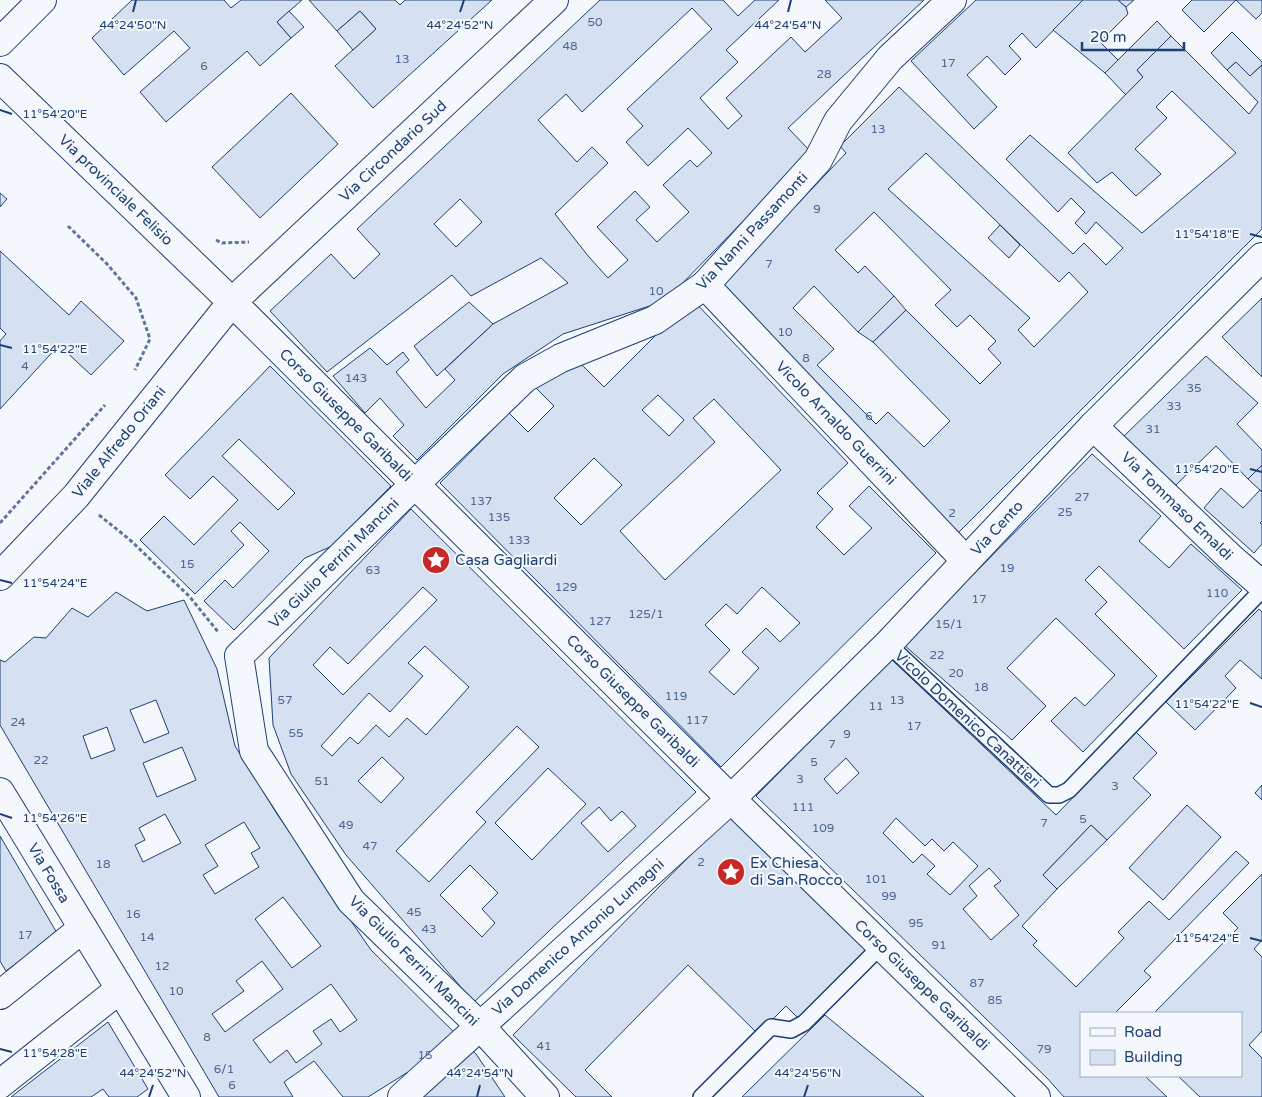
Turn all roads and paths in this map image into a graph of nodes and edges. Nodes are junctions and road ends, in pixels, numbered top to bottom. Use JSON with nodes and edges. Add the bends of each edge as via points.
{"nodes":[{"id":1,"x":42,"y":0,"type":"edge"},
{"id":2,"x":554,"y":0,"type":"edge"},
{"id":3,"x":952,"y":0,"type":"edge"},
{"id":4,"x":0,"y":42,"type":"edge"},
{"id":5,"x":0,"y":78,"type":"edge"},
{"id":6,"x":68,"y":226,"type":"dead end"},
{"id":7,"x":214,"y":239,"type":"dead end"},
{"id":8,"x":255,"y":242,"type":"dead end"},
{"id":9,"x":1262,"y":257,"type":"edge"},
{"id":10,"x":705,"y":286,"type":"junction"},
{"id":11,"x":232,"y":302,"type":"junction"},
{"id":12,"x":132,"y":376,"type":"dead end"},
{"id":13,"x":106,"y":405,"type":"dead end"},
{"id":14,"x":1093,"y":426,"type":"junction"},
{"id":15,"x":414,"y":484,"type":"junction"},
{"id":16,"x":76,"y":496,"type":"junction"},
{"id":17,"x":0,"y":523,"type":"edge"},
{"id":18,"x":966,"y":561,"type":"junction"},
{"id":19,"x":0,"y":576,"type":"edge"},
{"id":20,"x":1262,"y":585,"type":"edge"},
{"id":21,"x":1262,"y":590,"type":"edge"},
{"id":22,"x":888,"y":644,"type":"junction"},
{"id":23,"x":239,"y":656,"type":"junction"},
{"id":24,"x":0,"y":792,"type":"edge"},
{"id":25,"x":731,"y":799,"type":"junction"},
{"id":26,"x":83,"y":928,"type":"junction"},
{"id":27,"x":881,"y":946,"type":"junction"},
{"id":28,"x":120,"y":989,"type":"junction"},
{"id":29,"x":0,"y":996,"type":"edge"},
{"id":30,"x":480,"y":1026,"type":"junction"},
{"id":31,"x":0,"y":1084,"type":"edge"},
{"id":32,"x":186,"y":1097,"type":"edge"},
{"id":33,"x":402,"y":1097,"type":"edge"},
{"id":34,"x":545,"y":1097,"type":"edge"},
{"id":35,"x":701,"y":1097,"type":"edge"},
{"id":36,"x":1036,"y":1097,"type":"edge"}],
"edges":[{"from":1,"to":4,"type":"street"},
{"from":2,"to":11,"type":"street","name":"Via Circondario Sud"},
{"from":3,"to":10,"type":"street","name":"Via Nanni Passamonti","via":[[890,58],[838,121],[818,160]]},
{"from":5,"to":11,"type":"street","name":"Via provinciale Felisio"},
{"from":6,"to":12,"type":"path","via":[[136,298],[150,339]]},
{"from":7,"to":8,"type":"path","via":[[222,243]]},
{"from":9,"to":14,"type":"street","name":"Via Cento"},
{"from":10,"to":15,"type":"street","name":"Via Nanni Passamonti","via":[[655,320],[562,358],[525,378]]},
{"from":10,"to":18,"type":"street","name":"Vicolo Arnaldo Guerrini"},
{"from":11,"to":15,"type":"street","name":"Corso Giuseppe Garibaldi"},
{"from":11,"to":16,"type":"street","name":"Viale Alfredo Oriani"},
{"from":13,"to":17,"type":"path"},
{"from":14,"to":18,"type":"street","name":"Via Cento"},
{"from":14,"to":20,"type":"street","name":"Via Tommaso Emaldi"},
{"from":15,"to":23,"type":"street","name":"Via Giulio Ferrini Mancini"},
{"from":15,"to":25,"type":"street","name":"Corso Giuseppe Garibaldi"},
{"from":16,"to":19,"type":"street","name":"Viale Alfredo Oriani"},
{"from":16,"to":23,"type":"path","via":[[129,539],[189,596]]},
{"from":18,"to":22,"type":"street","name":"Via Cento"},
{"from":21,"to":22,"type":"lane","name":"Vicolo Domenico Canattieri","via":[[1069,790],[1059,795],[1049,795]]},
{"from":22,"to":25,"type":"street","name":"Via Cento"},
{"from":23,"to":30,"type":"street","name":"Via Giulio Ferrini Mancini","via":[[254,751],[351,901]]},
{"from":24,"to":26,"type":"street","name":"Via Fossa"},
{"from":25,"to":27,"type":"street","name":"Corso Giuseppe Garibaldi"},
{"from":25,"to":30,"type":"street","name":"Via Domenico Antonio Lumagni"},
{"from":26,"to":28,"type":"street","name":"Via Fossa"},
{"from":26,"to":29,"type":"street"},
{"from":27,"to":35,"type":"lane","via":[[804,1023],[791,1030],[772,1027]]},
{"from":27,"to":36,"type":"street","name":"Corso Giuseppe Garibaldi"},
{"from":28,"to":31,"type":"street"},
{"from":28,"to":32,"type":"street","name":"Via Fossa"},
{"from":30,"to":33,"type":"street","name":"Via Domenico Antonio Lumagni"},
{"from":30,"to":34,"type":"street","name":"Via Giulio Ferrini Mancini"}]}
